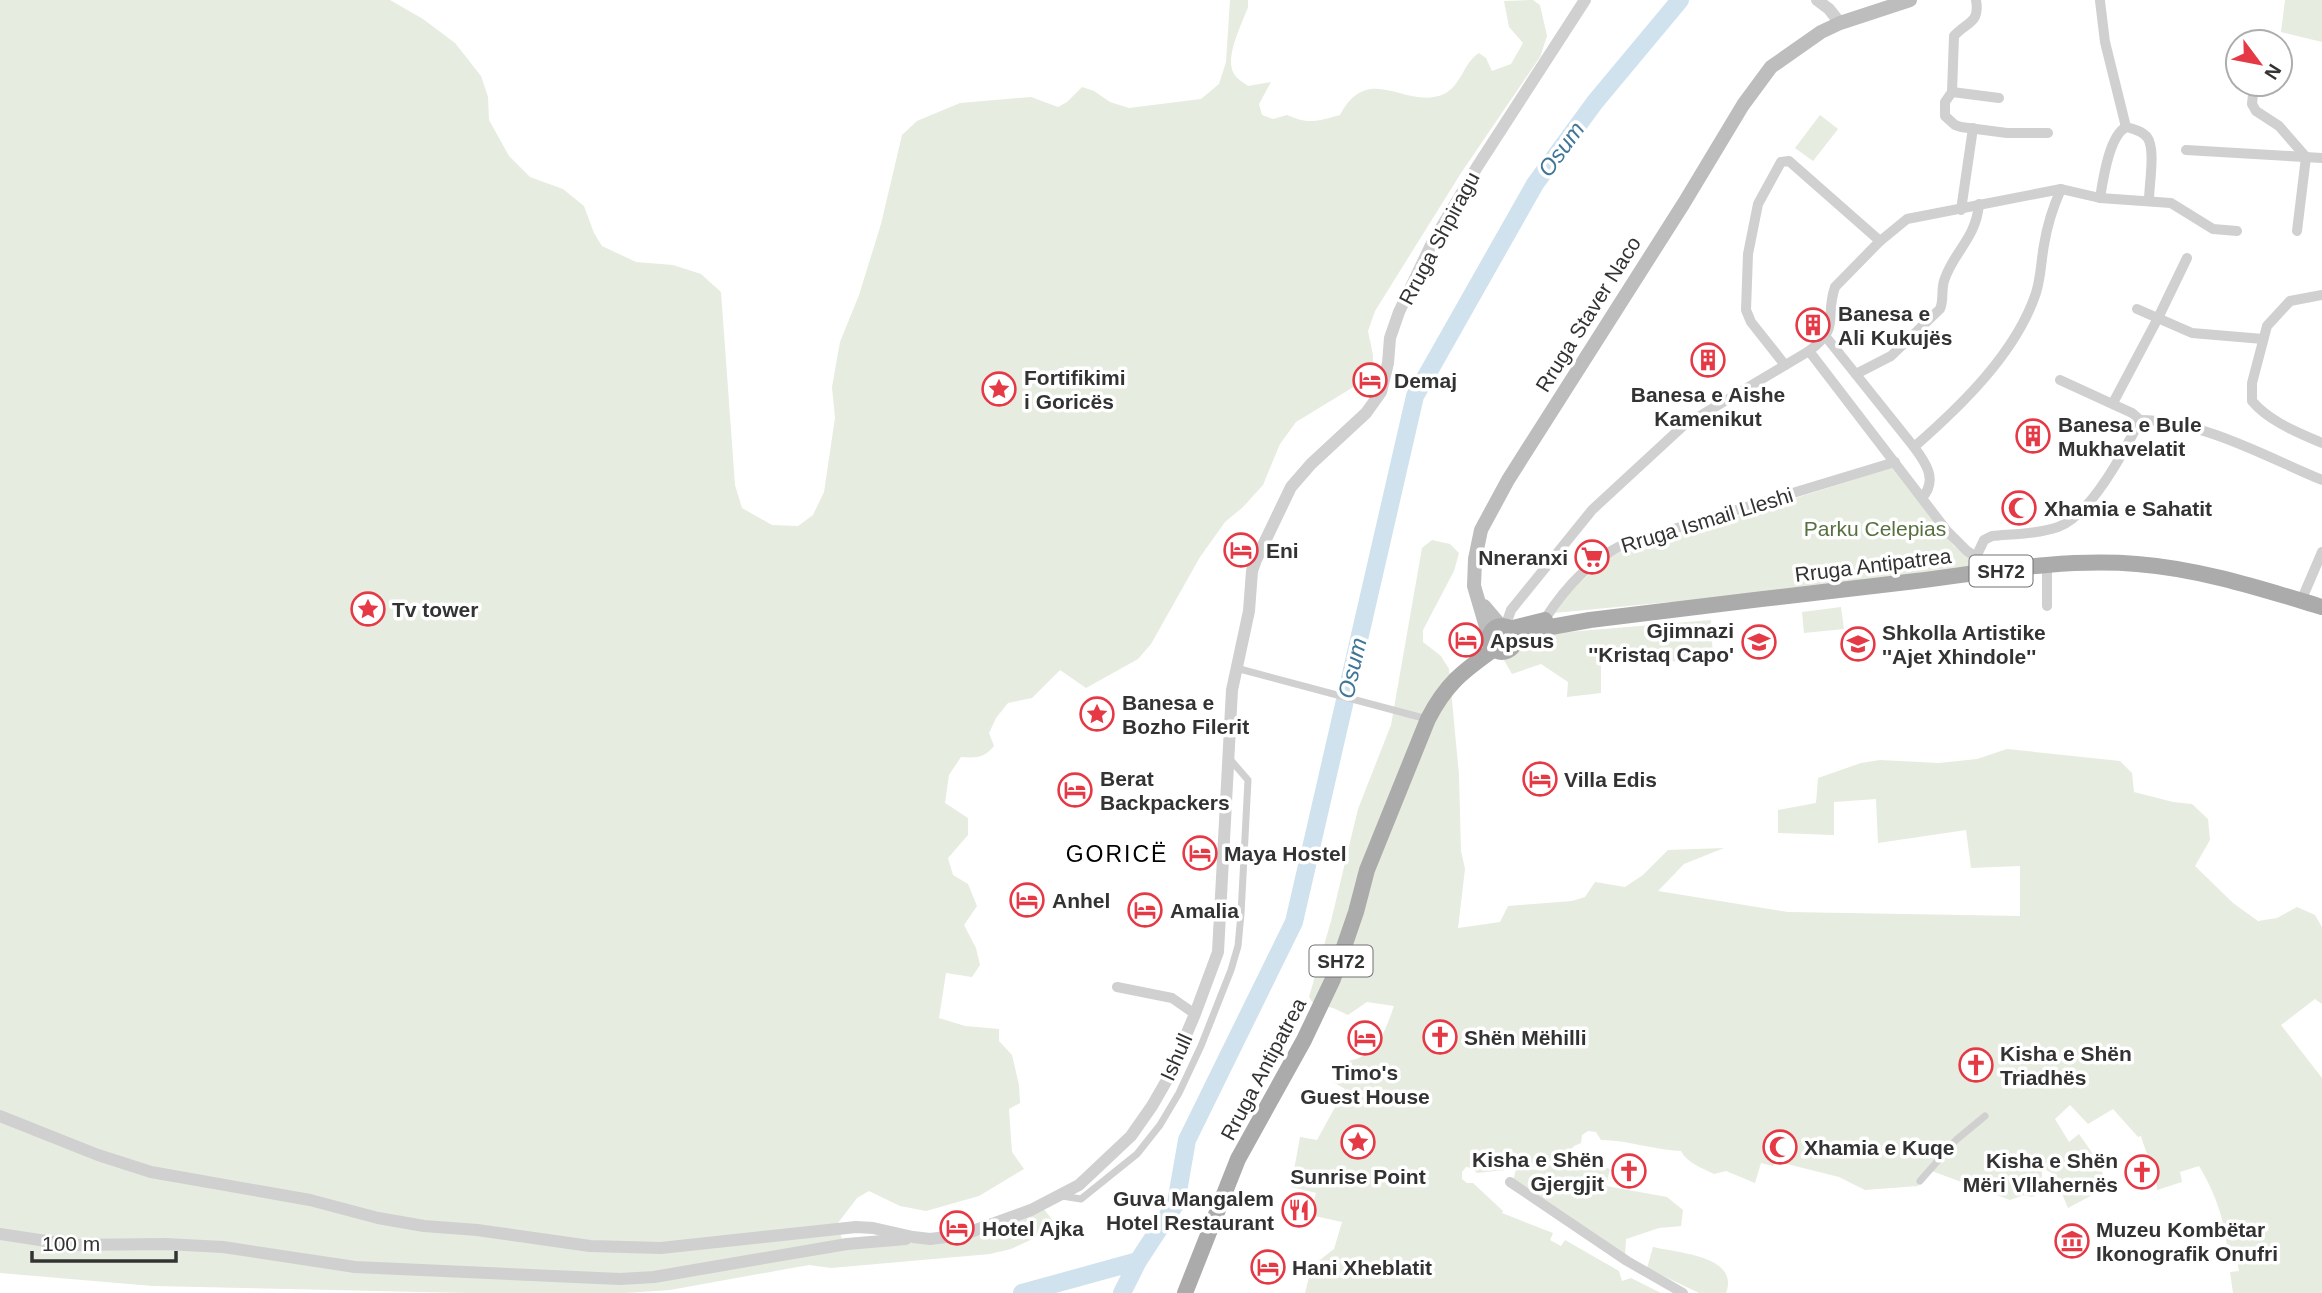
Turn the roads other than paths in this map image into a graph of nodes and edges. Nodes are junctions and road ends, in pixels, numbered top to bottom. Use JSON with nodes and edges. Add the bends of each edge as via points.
{"nodes":[{"id":1,"x":1585,"y":0,"type":"edge"},
{"id":2,"x":1817,"y":0,"type":"edge"},
{"id":3,"x":1910,"y":0,"type":"edge"},
{"id":4,"x":1976,"y":0,"type":"edge"},
{"id":5,"x":2100,"y":1,"type":"edge"},
{"id":6,"x":1840,"y":23,"type":"junction"},
{"id":7,"x":1952,"y":92,"type":"junction"},
{"id":8,"x":1999,"y":98,"type":"dead end"},
{"id":9,"x":2253,"y":98,"type":"edge"},
{"id":10,"x":2126,"y":127,"type":"junction"},
{"id":11,"x":1973,"y":128,"type":"junction"},
{"id":12,"x":2048,"y":133,"type":"dead end"},
{"id":13,"x":2186,"y":149,"type":"dead end"},
{"id":14,"x":2306,"y":157,"type":"junction"},
{"id":15,"x":2322,"y":158,"type":"edge"},
{"id":16,"x":2061,"y":189,"type":"junction"},
{"id":17,"x":2100,"y":198,"type":"junction"},
{"id":18,"x":2149,"y":200,"type":"junction"},
{"id":19,"x":1979,"y":204,"type":"junction"},
{"id":20,"x":1961,"y":210,"type":"junction"},
{"id":21,"x":2237,"y":231,"type":"dead end"},
{"id":22,"x":2297,"y":232,"type":"dead end"},
{"id":23,"x":1880,"y":241,"type":"junction"},
{"id":24,"x":2187,"y":258,"type":"dead end"},
{"id":25,"x":2322,"y":295,"type":"edge"},
{"id":26,"x":2137,"y":309,"type":"dead end"},
{"id":27,"x":2158,"y":318,"type":"junction"},
{"id":28,"x":1826,"y":337,"type":"junction"},
{"id":29,"x":2263,"y":340,"type":"junction"},
{"id":30,"x":1809,"y":351,"type":"junction"},
{"id":31,"x":1785,"y":365,"type":"junction"},
{"id":32,"x":1856,"y":374,"type":"junction"},
{"id":33,"x":2060,"y":380,"type":"dead end"},
{"id":34,"x":2113,"y":403,"type":"junction"},
{"id":35,"x":2140,"y":419,"type":"junction"},
{"id":36,"x":2322,"y":443,"type":"edge"},
{"id":37,"x":1914,"y":447,"type":"junction"},
{"id":38,"x":1895,"y":462,"type":"junction"},
{"id":39,"x":2322,"y":480,"type":"edge"},
{"id":40,"x":1922,"y":498,"type":"junction"},
{"id":41,"x":2322,"y":552,"type":"edge"},
{"id":42,"x":1976,"y":565,"type":"junction"},
{"id":43,"x":2047,"y":566,"type":"junction"},
{"id":44,"x":2301,"y":601,"type":"junction"},
{"id":45,"x":2047,"y":606,"type":"dead end"},
{"id":46,"x":2322,"y":607,"type":"edge"},
{"id":47,"x":1675,"y":609,"type":"junction"},
{"id":48,"x":1545,"y":620,"type":"junction"},
{"id":49,"x":1502,"y":635,"type":"junction"},
{"id":50,"x":1236,"y":667,"type":"junction"},
{"id":51,"x":1428,"y":719,"type":"junction"},
{"id":52,"x":1228,"y":757,"type":"junction"},
{"id":53,"x":1117,"y":987,"type":"dead end"},
{"id":54,"x":1195,"y":1014,"type":"junction"},
{"id":55,"x":0,"y":1116,"type":"edge"},
{"id":56,"x":1985,"y":1116,"type":"dead end"},
{"id":57,"x":1920,"y":1181,"type":"dead end"},
{"id":58,"x":1510,"y":1182,"type":"dead end"},
{"id":59,"x":1059,"y":1196,"type":"junction"},
{"id":60,"x":0,"y":1234,"type":"edge"},
{"id":61,"x":913,"y":1237,"type":"junction"},
{"id":62,"x":1185,"y":1293,"type":"edge"},
{"id":63,"x":1683,"y":1293,"type":"edge"}],
"edges":[{"from":1,"to":50,"type":"street","name":"Rruga Shpiragu","via":[[1432,243],[1390,338],[1381,392],[1366,413],[1301,475],[1284,500],[1252,571]]},
{"from":2,"to":6,"type":"street"},
{"from":3,"to":6,"type":"main road"},
{"from":4,"to":7,"type":"street","via":[[1976,17],[1954,36]]},
{"from":5,"to":10,"type":"street"},
{"from":6,"to":49,"type":"main road","name":"Rruga Staver Naco","via":[[1771,67],[1743,105],[1508,480],[1481,530],[1475,559],[1476,597]]},
{"from":7,"to":8,"type":"street"},
{"from":7,"to":11,"type":"street","via":[[1945,102],[1945,116],[1955,125]]},
{"from":9,"to":14,"type":"street","via":[[2256,111],[2279,126]]},
{"from":10,"to":17,"type":"street","via":[[2113,144]]},
{"from":10,"to":18,"type":"street","via":[[2148,138]]},
{"from":11,"to":12,"type":"street"},
{"from":11,"to":20,"type":"street"},
{"from":13,"to":14,"type":"street"},
{"from":14,"to":15,"type":"street"},
{"from":14,"to":22,"type":"street"},
{"from":16,"to":17,"type":"street"},
{"from":16,"to":19,"type":"street"},
{"from":16,"to":37,"type":"street","via":[[2048,227],[2036,292],[2016,336],[1960,404]]},
{"from":17,"to":18,"type":"street"},
{"from":18,"to":21,"type":"street","via":[[2171,203],[2213,229]]},
{"from":19,"to":20,"type":"street"},
{"from":19,"to":32,"type":"street","via":[[1973,232],[1943,283],[1940,309],[1891,356]]},
{"from":20,"to":23,"type":"street","via":[[1907,219]]},
{"from":23,"to":28,"type":"street","via":[[1835,287]]},
{"from":23,"to":31,"type":"street","via":[[1789,161],[1781,162],[1758,204],[1748,254],[1746,310]]},
{"from":24,"to":27,"type":"street"},
{"from":25,"to":29,"type":"street","via":[[2290,301],[2267,326]]},
{"from":26,"to":27,"type":"street"},
{"from":27,"to":29,"type":"street","via":[[2192,333]]},
{"from":27,"to":34,"type":"street"},
{"from":28,"to":30,"type":"street"},
{"from":28,"to":32,"type":"street"},
{"from":29,"to":36,"type":"street","via":[[2252,401],[2278,422]]},
{"from":30,"to":31,"type":"street"},
{"from":30,"to":38,"type":"street"},
{"from":31,"to":49,"type":"street","via":[[1683,426],[1592,510],[1511,610]]},
{"from":32,"to":37,"type":"street"},
{"from":33,"to":34,"type":"street"},
{"from":34,"to":35,"type":"street"},
{"from":35,"to":39,"type":"street","via":[[2233,441]]},
{"from":35,"to":42,"type":"street","via":[[2112,469],[2073,519],[2047,530],[1984,540]]},
{"from":37,"to":40,"type":"street","via":[[1929,473],[1928,491]]},
{"from":38,"to":40,"type":"street"},
{"from":38,"to":48,"type":"street","name":"Rruga Ismail Lleshi","via":[[1625,544],[1603,556],[1563,593]]},
{"from":40,"to":42,"type":"street"},
{"from":41,"to":44,"type":"street"},
{"from":42,"to":43,"type":"main road","name":"Rruga Antipatrea","number":"SH72"},
{"from":42,"to":47,"type":"main road","name":"Rruga Antipatrea","number":"SH72"},
{"from":43,"to":44,"type":"main road","name":"Rruga Antipatrea","number":"SH72","via":[[2154,566],[2233,581]]},
{"from":43,"to":45,"type":"street"},
{"from":44,"to":46,"type":"main road","name":"Rruga Antipatrea","number":"SH72"},
{"from":47,"to":48,"type":"main road","name":"Rruga Antipatrea","number":"SH72","via":[[1654,606]]},
{"from":47,"to":49,"type":"main road","name":"Rruga Antipatrea","number":"SH72"},
{"from":48,"to":49,"type":"main road","name":"Rruga Antipatrea","number":"SH72"},
{"from":49,"to":51,"type":"main road","name":"Rruga Antipatrea","number":"SH72","via":[[1451,683]]},
{"from":50,"to":51,"type":"street"},
{"from":50,"to":52,"type":"street","name":"Ishull"},
{"from":51,"to":62,"type":"main road","name":"Rruga Antipatrea","number":"SH72","via":[[1367,870],[1333,979],[1238,1159]]},
{"from":52,"to":54,"type":"street","name":"Ishull","via":[[1218,952]]},
{"from":52,"to":59,"type":"street","via":[[1248,780],[1241,914],[1231,970],[1201,1046],[1160,1125],[1137,1154],[1082,1199]]},
{"from":53,"to":54,"type":"street","via":[[1172,998]]},
{"from":54,"to":59,"type":"street","name":"Ishull","via":[[1167,1080],[1143,1121],[1102,1166]]},
{"from":55,"to":61,"type":"street","name":"Ishull","via":[[151,1172],[424,1226],[652,1248],[856,1227]]},
{"from":56,"to":57,"type":"street","via":[[1948,1148]]},
{"from":58,"to":63,"type":"street"},
{"from":59,"to":61,"type":"street","name":"Ishull","via":[[961,1235]]},
{"from":60,"to":61,"type":"street","via":[[72,1245],[223,1247],[355,1267],[621,1279]]}]}
